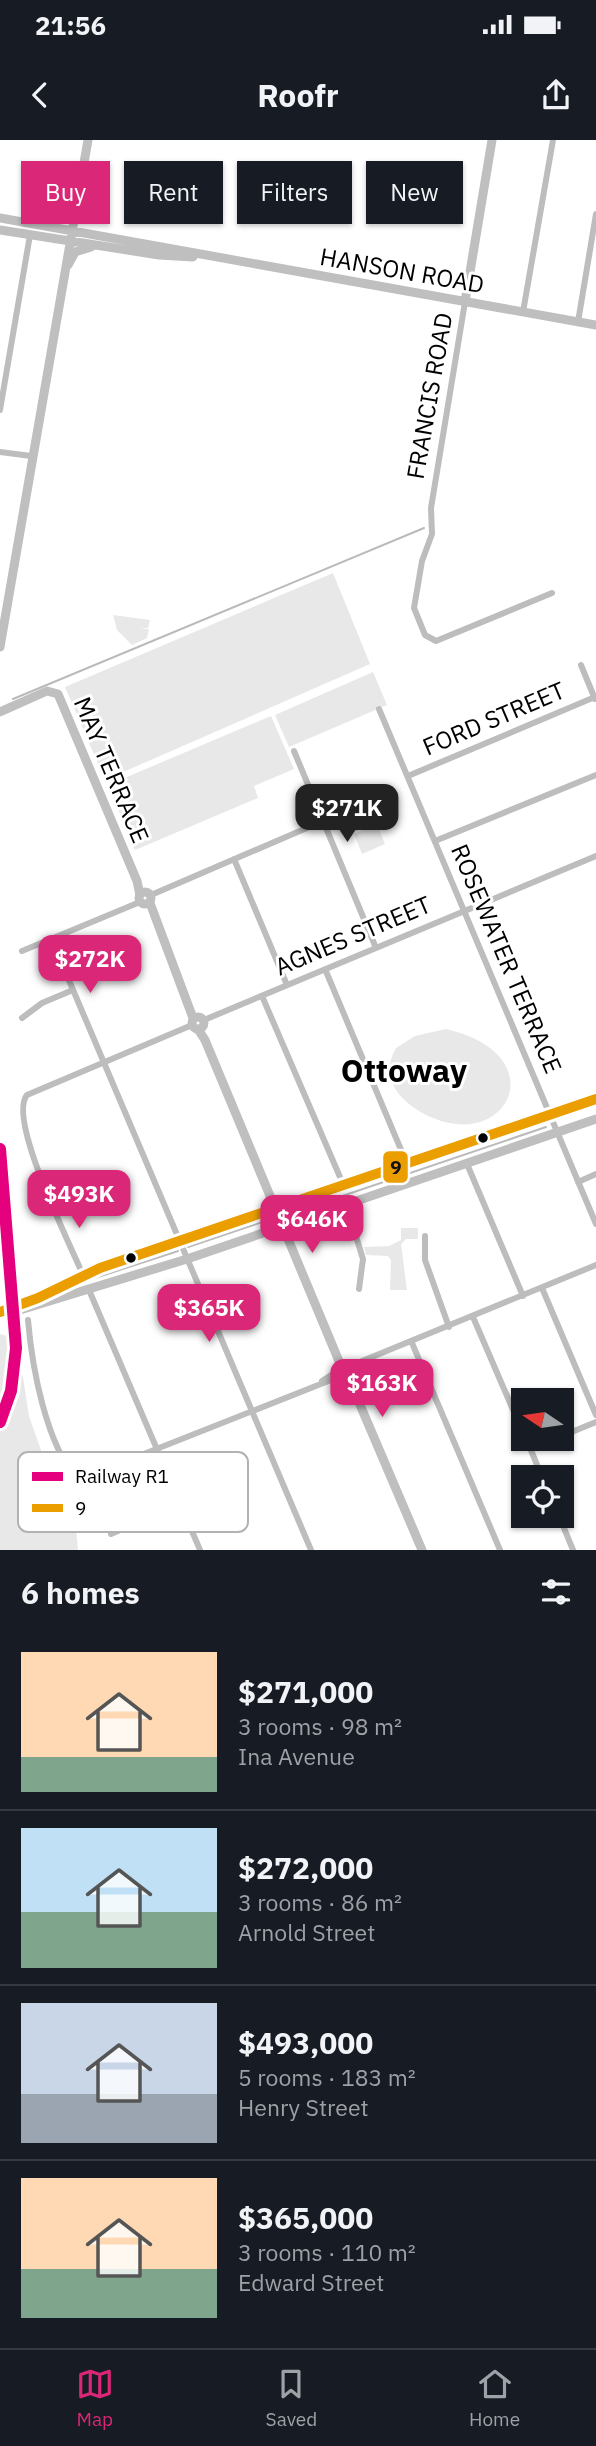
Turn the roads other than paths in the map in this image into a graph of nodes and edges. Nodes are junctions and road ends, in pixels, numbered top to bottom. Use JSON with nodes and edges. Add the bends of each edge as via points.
{"nodes":[{"id":1,"x":88,"y":140,"type":"edge"},
{"id":2,"x":492,"y":140,"type":"edge"},
{"id":3,"x":553,"y":140,"type":"edge"},
{"id":4,"x":84,"y":161,"type":"edge"},
{"id":5,"x":596,"y":214,"type":"edge"},
{"id":6,"x":0,"y":218,"type":"edge"},
{"id":7,"x":62,"y":224,"type":"edge"},
{"id":8,"x":73,"y":224,"type":"edge"},
{"id":9,"x":77,"y":224,"type":"edge"},
{"id":10,"x":51,"y":228,"type":"junction"},
{"id":11,"x":0,"y":230,"type":"edge"},
{"id":12,"x":72,"y":231,"type":"junction"},
{"id":13,"x":89,"y":234,"type":"junction"},
{"id":14,"x":30,"y":235,"type":"junction"},
{"id":15,"x":55,"y":239,"type":"junction"},
{"id":16,"x":69,"y":242,"type":"junction"},
{"id":17,"x":96,"y":246,"type":"junction"},
{"id":18,"x":202,"y":257,"type":"junction"},
{"id":19,"x":64,"y":271,"type":"junction"},
{"id":20,"x":465,"y":302,"type":"junction"},
{"id":21,"x":523,"y":312,"type":"junction"},
{"id":22,"x":578,"y":321,"type":"junction"},
{"id":23,"x":596,"y":325,"type":"edge"},
{"id":24,"x":0,"y":410,"type":"edge"},
{"id":25,"x":0,"y":452,"type":"edge"},
{"id":26,"x":31,"y":456,"type":"junction"},
{"id":27,"x":552,"y":593,"type":"dead end"},
{"id":28,"x":0,"y":647,"type":"edge"},
{"id":29,"x":581,"y":665,"type":"dead end"},
{"id":30,"x":595,"y":699,"type":"edge"},
{"id":31,"x":379,"y":709,"type":"dead end"},
{"id":32,"x":0,"y":712,"type":"edge"},
{"id":33,"x":294,"y":751,"type":"dead end"},
{"id":34,"x":596,"y":775,"type":"edge"},
{"id":35,"x":408,"y":776,"type":"junction"},
{"id":36,"x":323,"y":821,"type":"junction"},
{"id":37,"x":435,"y":841,"type":"junction"},
{"id":38,"x":596,"y":856,"type":"edge"},
{"id":39,"x":234,"y":859,"type":"junction"},
{"id":40,"x":145,"y":899,"type":"junction"},
{"id":41,"x":464,"y":910,"type":"junction"},
{"id":42,"x":51,"y":938,"type":"junction"},
{"id":43,"x":376,"y":948,"type":"junction"},
{"id":44,"x":22,"y":951,"type":"dead end"},
{"id":45,"x":325,"y":969,"type":"junction"},
{"id":46,"x":287,"y":985,"type":"junction"},
{"id":47,"x":73,"y":990,"type":"junction"},
{"id":48,"x":262,"y":996,"type":"junction"},
{"id":49,"x":22,"y":1018,"type":"dead end"},
{"id":50,"x":198,"y":1022,"type":"junction"},
{"id":51,"x":103,"y":1063,"type":"junction"},
{"id":52,"x":596,"y":1099,"type":"edge"},
{"id":53,"x":550,"y":1115,"type":"junction"},
{"id":54,"x":596,"y":1119,"type":"edge"},
{"id":55,"x":558,"y":1132,"type":"junction"},
{"id":56,"x":407,"y":1164,"type":"junction"},
{"id":57,"x":467,"y":1164,"type":"junction"},
{"id":58,"x":596,"y":1174,"type":"edge"},
{"id":59,"x":578,"y":1182,"type":"junction"},
{"id":60,"x":343,"y":1184,"type":"junction"},
{"id":61,"x":346,"y":1204,"type":"junction"},
{"id":62,"x":276,"y":1208,"type":"junction"},
{"id":63,"x":283,"y":1224,"type":"junction"},
{"id":64,"x":596,"y":1224,"type":"edge"},
{"id":65,"x":425,"y":1236,"type":"dead end"},
{"id":66,"x":179,"y":1240,"type":"junction"},
{"id":67,"x":187,"y":1259,"type":"junction"},
{"id":68,"x":596,"y":1265,"type":"edge"},
{"id":69,"x":83,"y":1275,"type":"junction"},
{"id":70,"x":542,"y":1288,"type":"junction"},
{"id":71,"x":359,"y":1289,"type":"dead end"},
{"id":72,"x":89,"y":1290,"type":"junction"},
{"id":73,"x":50,"y":1293,"type":"junction"},
{"id":74,"x":70,"y":1296,"type":"junction"},
{"id":75,"x":523,"y":1296,"type":"junction"},
{"id":76,"x":0,"y":1312,"type":"edge"},
{"id":77,"x":474,"y":1317,"type":"junction"},
{"id":78,"x":27,"y":1320,"type":"dead end"},
{"id":79,"x":449,"y":1327,"type":"junction"},
{"id":80,"x":412,"y":1343,"type":"junction"},
{"id":81,"x":345,"y":1371,"type":"junction"},
{"id":82,"x":511,"y":1405,"type":"edge"},
{"id":83,"x":251,"y":1410,"type":"junction"},
{"id":84,"x":596,"y":1415,"type":"edge"},
{"id":85,"x":596,"y":1422,"type":"edge"},
{"id":86,"x":574,"y":1431,"type":"edge"},
{"id":87,"x":157,"y":1450,"type":"junction"},
{"id":88,"x":62,"y":1452,"type":"edge"},
{"id":89,"x":152,"y":1452,"type":"edge"},
{"id":90,"x":564,"y":1528,"type":"edge"},
{"id":91,"x":116,"y":1532,"type":"edge"},
{"id":92,"x":193,"y":1532,"type":"edge"},
{"id":93,"x":111,"y":1534,"type":"dead end"},
{"id":94,"x":200,"y":1550,"type":"edge"},
{"id":95,"x":311,"y":1550,"type":"edge"},
{"id":96,"x":422,"y":1550,"type":"edge"},
{"id":97,"x":500,"y":1550,"type":"edge"},
{"id":98,"x":573,"y":1550,"type":"edge"}],
"edges":[{"from":1,"to":4,"type":"main road"},
{"from":2,"to":20,"type":"main road","name":"FRANCIS ROAD"},
{"from":3,"to":21,"type":"street"},
{"from":5,"to":22,"type":"street"},
{"from":6,"to":10,"type":"main road","name":"HANSON ROAD"},
{"from":7,"to":10,"type":"main road"},
{"from":8,"to":12,"type":"main road"},
{"from":9,"to":13,"type":"main road"},
{"from":10,"to":12,"type":"main road","name":"HANSON ROAD"},
{"from":11,"to":14,"type":"main road","name":"HANSON ROAD"},
{"from":12,"to":13,"type":"main road","name":"HANSON ROAD"},
{"from":12,"to":16,"type":"main road"},
{"from":13,"to":18,"type":"main road","name":"HANSON ROAD"},
{"from":14,"to":15,"type":"main road","name":"HANSON ROAD"},
{"from":14,"to":24,"type":"street"},
{"from":15,"to":16,"type":"main road","name":"HANSON ROAD"},
{"from":15,"to":19,"type":"main road"},
{"from":16,"to":17,"type":"main road","name":"HANSON ROAD"},
{"from":16,"to":19,"type":"main road"},
{"from":17,"to":18,"type":"main road","name":"HANSON ROAD"},
{"from":17,"to":19,"type":"main road","via":[[75,252]]},
{"from":18,"to":20,"type":"main road","name":"HANSON ROAD"},
{"from":19,"to":26,"type":"main road"},
{"from":20,"to":21,"type":"main road","name":"HANSON ROAD"},
{"from":20,"to":27,"type":"street","name":"FRANCIS ROAD","via":[[430,508],[432,534],[414,608],[425,635],[431,640],[443,639]]},
{"from":21,"to":22,"type":"main road","name":"HANSON ROAD"},
{"from":22,"to":23,"type":"main road","name":"HANSON ROAD"},
{"from":25,"to":26,"type":"street"},
{"from":26,"to":28,"type":"main road"},
{"from":29,"to":30,"type":"street"},
{"from":30,"to":35,"type":"street","name":"FORD STREET"},
{"from":31,"to":35,"type":"street","name":"ROSEWATER TERRACE"},
{"from":32,"to":40,"type":"main road","name":"MAY TERRACE","via":[[47,691],[58,694]]},
{"from":33,"to":36,"type":"street"},
{"from":34,"to":37,"type":"street"},
{"from":35,"to":37,"type":"street","name":"ROSEWATER TERRACE"},
{"from":36,"to":39,"type":"street"},
{"from":36,"to":43,"type":"street"},
{"from":37,"to":41,"type":"street","name":"ROSEWATER TERRACE"},
{"from":38,"to":41,"type":"street","name":"AGNES STREET"},
{"from":39,"to":40,"type":"street"},
{"from":39,"to":46,"type":"street"},
{"from":40,"to":42,"type":"street"},
{"from":40,"to":50,"type":"main road","name":"MAY TERRACE"},
{"from":41,"to":43,"type":"street","name":"AGNES STREET"},
{"from":41,"to":53,"type":"street","name":"ROSEWATER TERRACE"},
{"from":42,"to":44,"type":"street"},
{"from":42,"to":47,"type":"street"},
{"from":43,"to":45,"type":"street","name":"AGNES STREET"},
{"from":45,"to":46,"type":"street","name":"AGNES STREET"},
{"from":45,"to":56,"type":"street"},
{"from":46,"to":48,"type":"street","name":"AGNES STREET"},
{"from":47,"to":49,"type":"street","via":[[42,1003]]},
{"from":47,"to":51,"type":"street"},
{"from":48,"to":50,"type":"street","name":"AGNES STREET"},
{"from":48,"to":60,"type":"street"},
{"from":50,"to":51,"type":"street","name":"AGNES STREET"},
{"from":50,"to":62,"type":"main road","name":"MAY TERRACE"},
{"from":51,"to":66,"type":"street"},
{"from":51,"to":69,"type":"street","via":[[24,1097],[21,1114],[27,1143]]},
{"from":52,"to":53,"type":"main road"},
{"from":53,"to":55,"type":"street","name":"ROSEWATER TERRACE"},
{"from":53,"to":56,"type":"main road"},
{"from":54,"to":55,"type":"main road"},
{"from":55,"to":57,"type":"main road"},
{"from":55,"to":59,"type":"street","name":"ROSEWATER TERRACE"},
{"from":56,"to":60,"type":"main road"},
{"from":57,"to":61,"type":"main road"},
{"from":57,"to":75,"type":"street"},
{"from":58,"to":59,"type":"street"},
{"from":59,"to":64,"type":"street","name":"ROSEWATER TERRACE"},
{"from":60,"to":62,"type":"main road"},
{"from":61,"to":63,"type":"main road"},
{"from":61,"to":71,"type":"street","via":[[363,1259]]},
{"from":62,"to":63,"type":"main road","name":"MAY TERRACE"},
{"from":62,"to":66,"type":"main road"},
{"from":63,"to":67,"type":"main road"},
{"from":63,"to":81,"type":"main road","name":"MAY TERRACE"},
{"from":65,"to":79,"type":"street","via":[[425,1260]]},
{"from":66,"to":67,"type":"street"},
{"from":66,"to":69,"type":"main road"},
{"from":67,"to":72,"type":"main road"},
{"from":67,"to":83,"type":"street"},
{"from":68,"to":70,"type":"street"},
{"from":69,"to":73,"type":"main road"},
{"from":70,"to":75,"type":"street"},
{"from":70,"to":84,"type":"street"},
{"from":72,"to":74,"type":"main road"},
{"from":72,"to":87,"type":"street"},
{"from":73,"to":74,"type":"main road","via":[[53,1297]]},
{"from":73,"to":76,"type":"main road"},
{"from":74,"to":76,"type":"main road"},
{"from":75,"to":77,"type":"street"},
{"from":77,"to":79,"type":"street"},
{"from":77,"to":82,"type":"street"},
{"from":78,"to":88,"type":"street","via":[[32,1364]]},
{"from":79,"to":80,"type":"street"},
{"from":80,"to":81,"type":"street"},
{"from":80,"to":97,"type":"street"},
{"from":81,"to":83,"type":"street"},
{"from":81,"to":96,"type":"main road","name":"MAY TERRACE"},
{"from":83,"to":87,"type":"street"},
{"from":83,"to":95,"type":"street"},
{"from":85,"to":86,"type":"street"},
{"from":87,"to":89,"type":"street"},
{"from":90,"to":98,"type":"street"},
{"from":91,"to":93,"type":"street"},
{"from":92,"to":94,"type":"street"}]}
